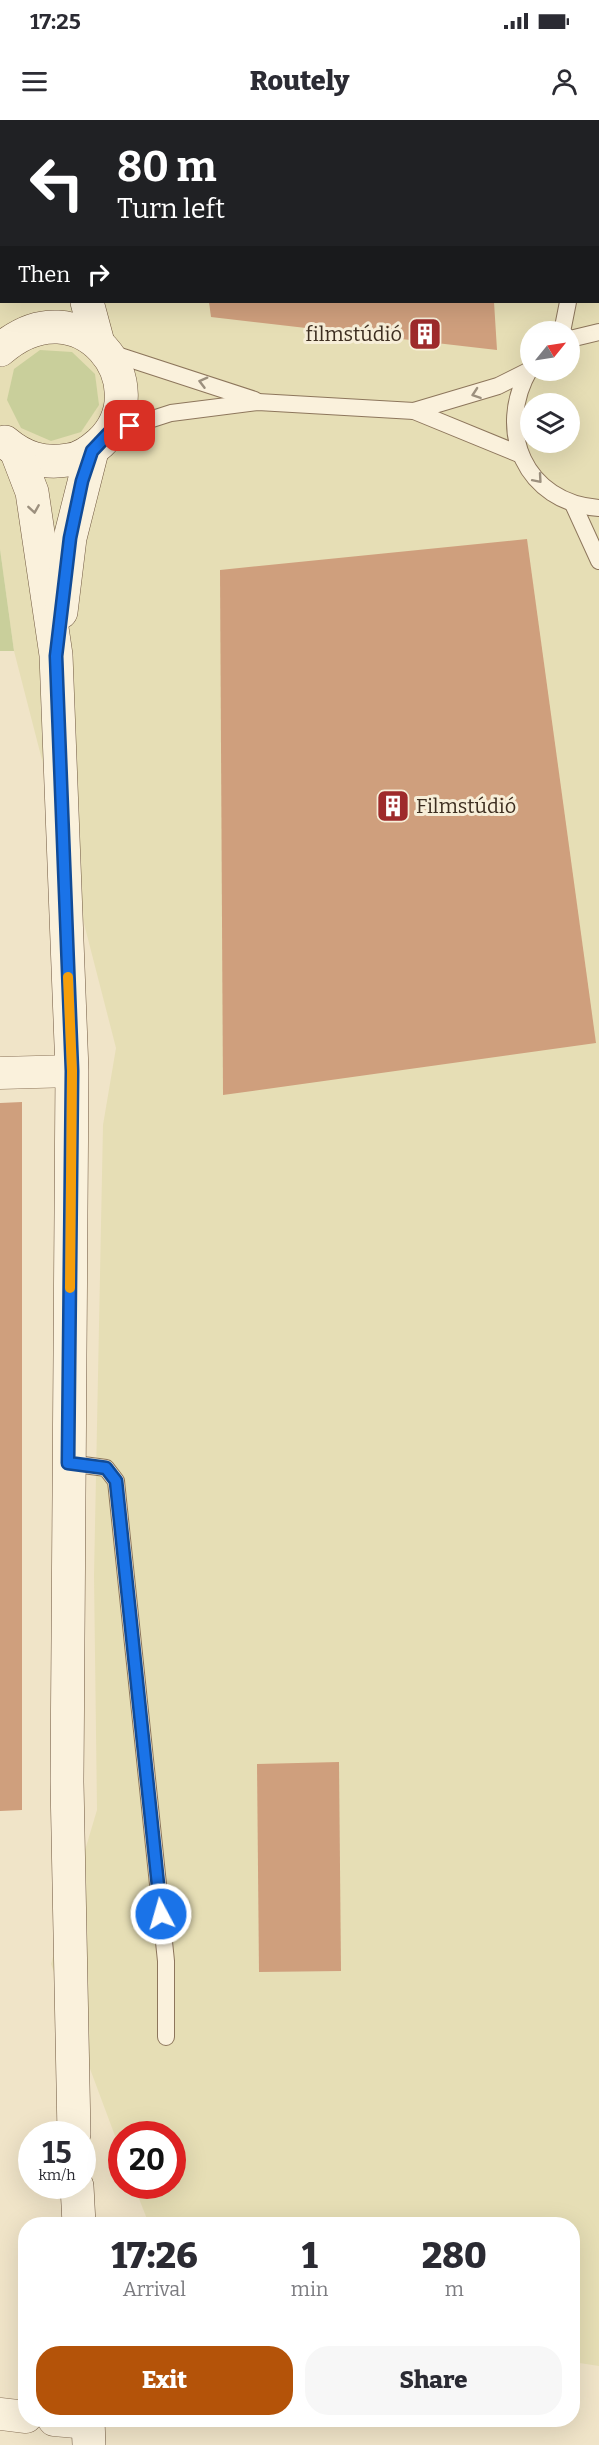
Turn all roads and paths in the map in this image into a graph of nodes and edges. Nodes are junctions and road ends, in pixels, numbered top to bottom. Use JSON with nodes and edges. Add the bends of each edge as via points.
{"nodes":[{"id":1,"x":29,"y":303,"type":"edge"},
{"id":2,"x":87,"y":303,"type":"edge"},
{"id":3,"x":568,"y":303,"type":"edge"},
{"id":4,"x":564,"y":321,"type":"edge"},
{"id":5,"x":599,"y":332,"type":"edge"},
{"id":6,"x":580,"y":337,"type":"edge"},
{"id":7,"x":4,"y":347,"type":"edge"},
{"id":8,"x":101,"y":347,"type":"junction"},
{"id":9,"x":520,"y":374,"type":"edge"},
{"id":10,"x":524,"y":381,"type":"edge"},
{"id":11,"x":258,"y":402,"type":"junction"},
{"id":12,"x":414,"y":411,"type":"junction"},
{"id":13,"x":100,"y":442,"type":"junction"},
{"id":14,"x":9,"y":445,"type":"edge"},
{"id":15,"x":519,"y":454,"type":"junction"},
{"id":16,"x":573,"y":504,"type":"junction"},
{"id":17,"x":599,"y":508,"type":"edge"},
{"id":18,"x":599,"y":561,"type":"edge"},
{"id":19,"x":56,"y":656,"type":"junction"},
{"id":20,"x":72,"y":1071,"type":"junction"},
{"id":21,"x":0,"y":1073,"type":"edge"},
{"id":22,"x":68,"y":1463,"type":"junction"},
{"id":23,"x":166,"y":2037,"type":"dead end"},
{"id":24,"x":74,"y":2121,"type":"edge"},
{"id":25,"x":78,"y":2199,"type":"edge"},
{"id":26,"x":79,"y":2217,"type":"edge"},
{"id":27,"x":0,"y":2414,"type":"edge"},
{"id":28,"x":18,"y":2416,"type":"edge"}],
"edges":[{"from":1,"to":7,"type":"main road"},
{"from":2,"to":8,"type":"main road"},
{"from":3,"to":4,"type":"lane"},
{"from":5,"to":6,"type":"lane"},
{"from":7,"to":8,"type":"main road","via":[[34,328],[57,326],[79,331]]},
{"from":11,"to":8,"type":"lane","one_way":true},
{"from":8,"to":13,"type":"main road","via":[[119,378],[121,399],[117,419]]},
{"from":9,"to":12,"type":"lane","one_way":true,"via":[[498,386]]},
{"from":10,"to":15,"type":"lane","via":[[514,416]]},
{"from":11,"to":12,"type":"lane"},
{"from":11,"to":13,"type":"lane","via":[[171,413]]},
{"from":12,"to":15,"type":"lane"},
{"from":13,"to":14,"type":"main road","via":[[73,460],[55,463],[35,460]]},
{"from":13,"to":19,"type":"main road","via":[[70,538]]},
{"from":14,"to":19,"type":"main road","one_way":true,"via":[[32,492]]},
{"from":15,"to":16,"type":"lane","one_way":true,"via":[[540,484]]},
{"from":16,"to":17,"type":"lane"},
{"from":16,"to":18,"type":"lane"},
{"from":19,"to":20,"type":"main road"},
{"from":20,"to":21,"type":"street"},
{"from":20,"to":22,"type":"main road"},
{"from":22,"to":23,"type":"lane","via":[[106,1468],[116,1481],[166,1961]]},
{"from":22,"to":24,"type":"main road","via":[[67,1782]]},
{"from":25,"to":26,"type":"main road"},
{"from":27,"to":28,"type":"street"}]}
